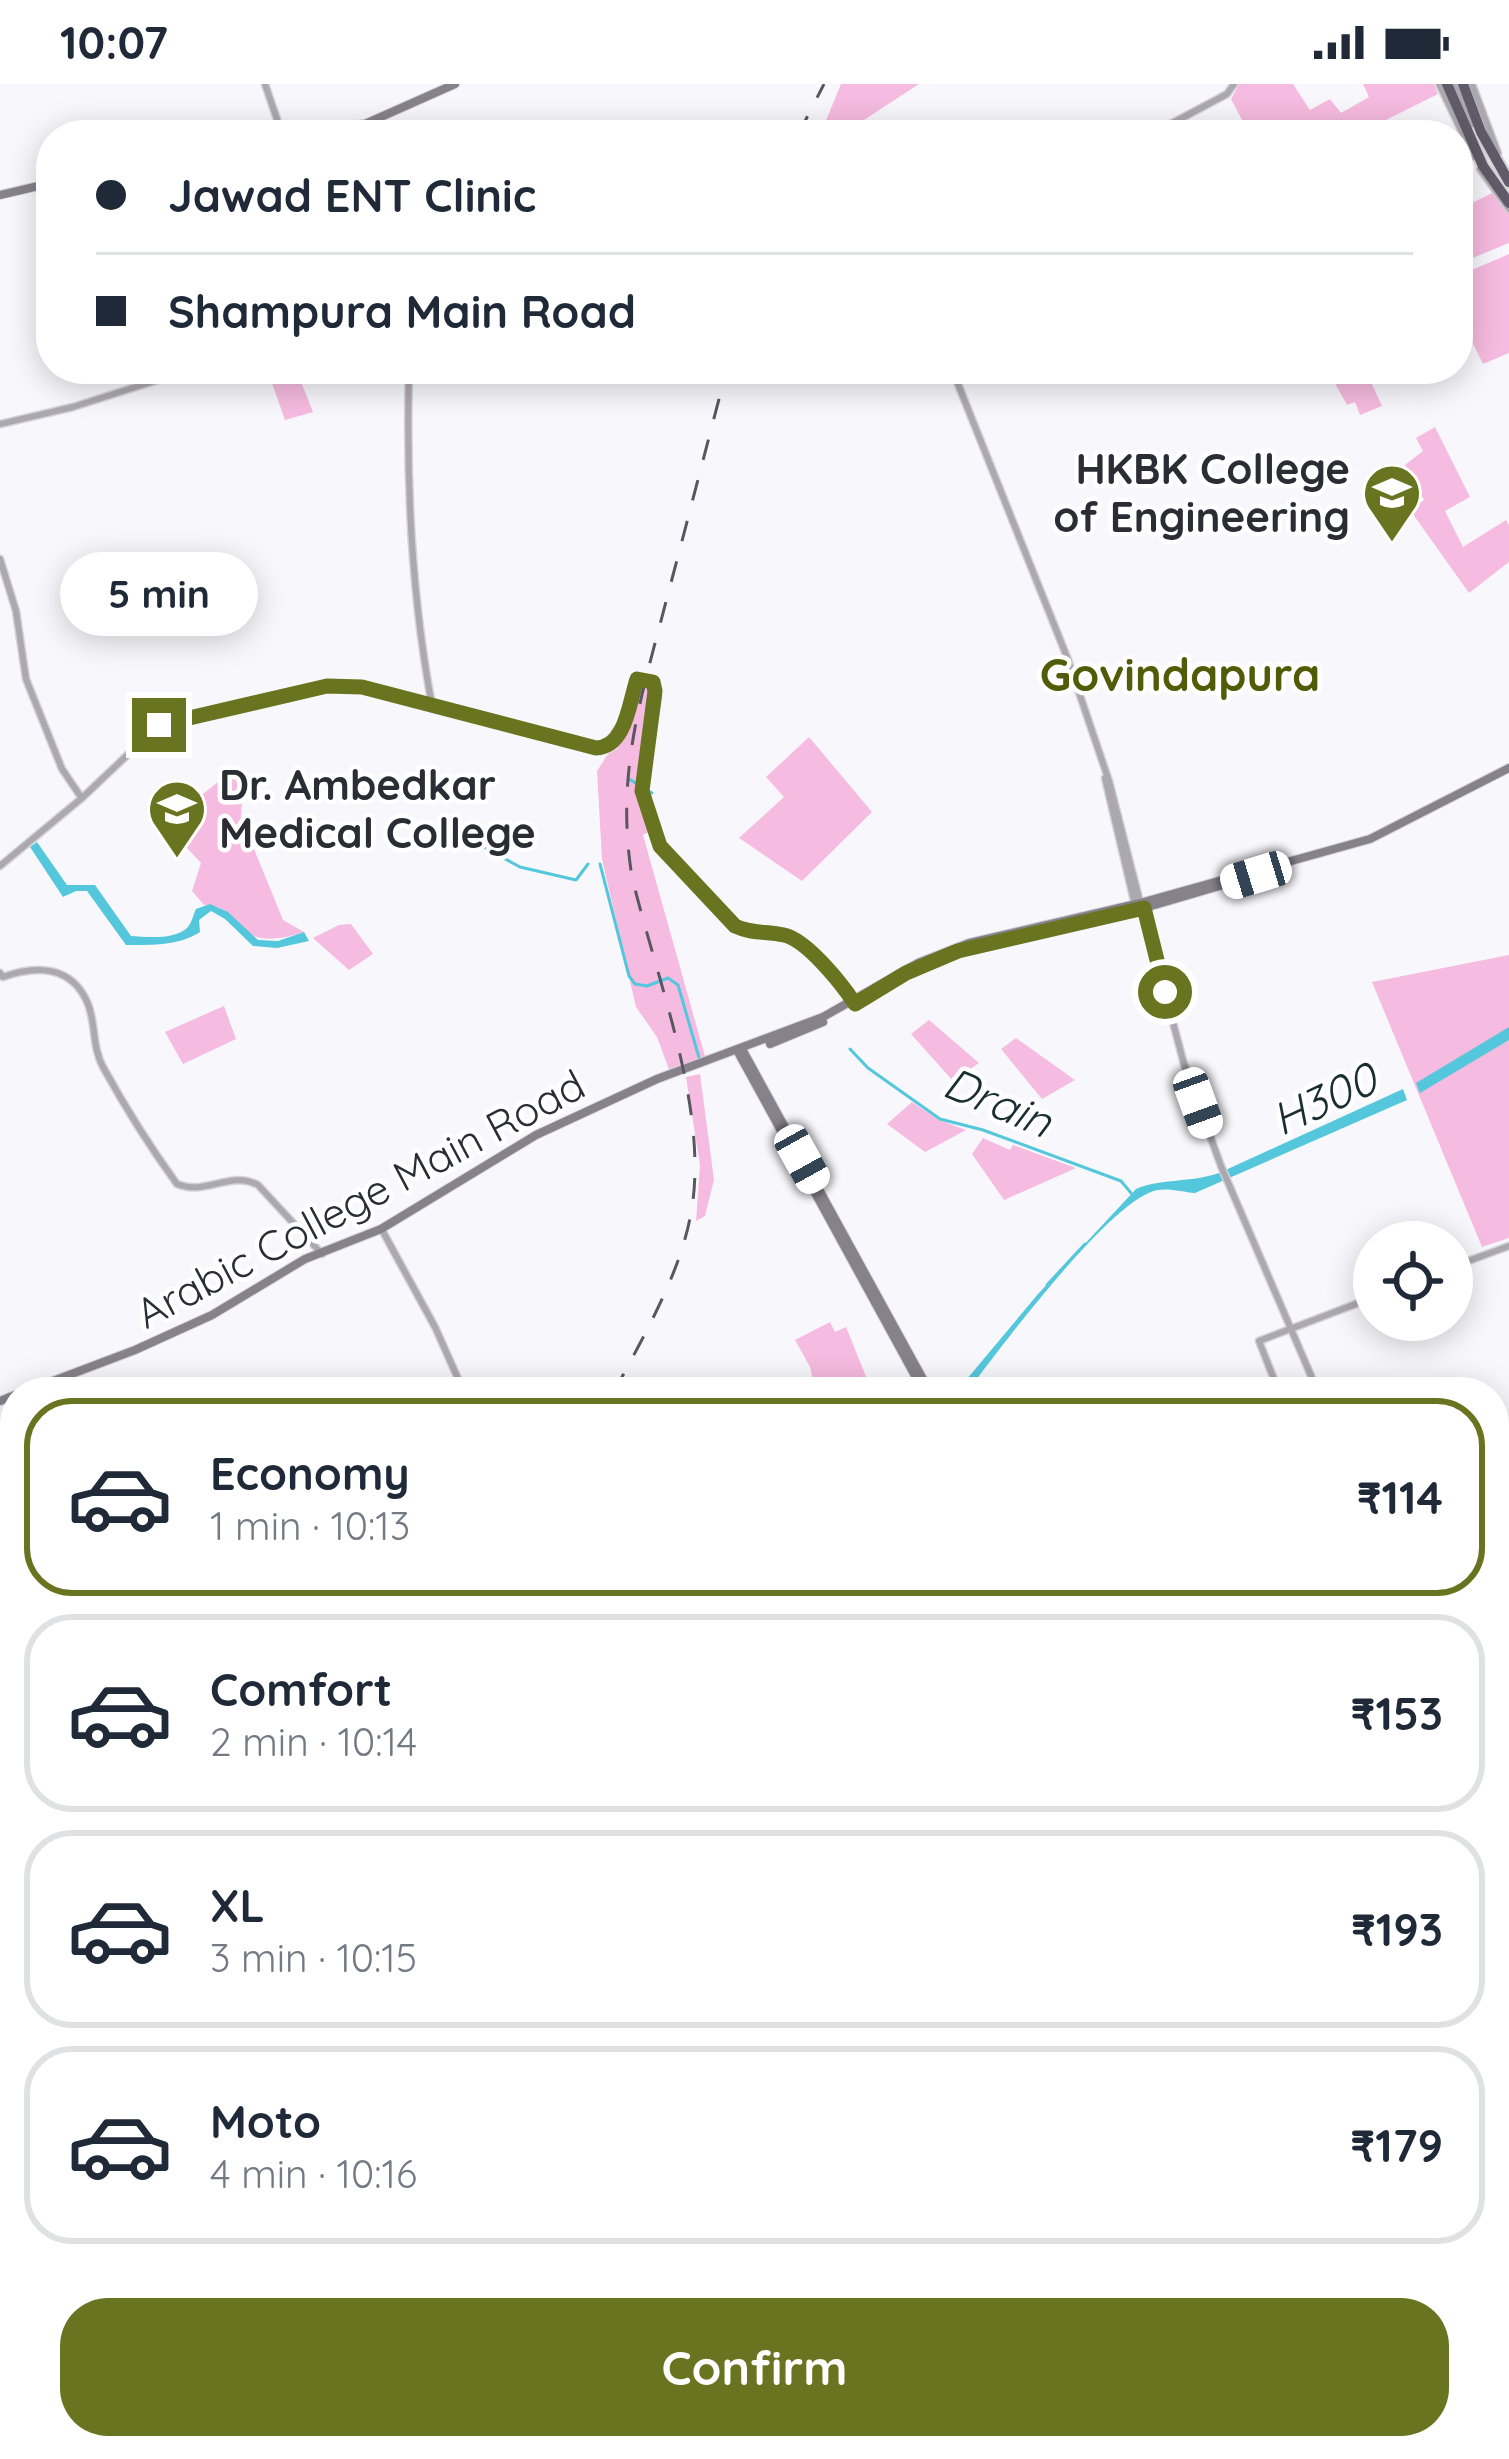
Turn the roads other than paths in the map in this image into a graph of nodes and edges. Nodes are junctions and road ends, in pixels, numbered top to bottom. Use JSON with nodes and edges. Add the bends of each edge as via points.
{"nodes":[{"id":1,"x":265,"y":84,"type":"edge"},
{"id":2,"x":455,"y":84,"type":"edge"},
{"id":3,"x":1234,"y":84,"type":"edge"},
{"id":4,"x":1455,"y":84,"type":"edge"},
{"id":5,"x":1467,"y":108,"type":"junction"},
{"id":6,"x":276,"y":120,"type":"edge"},
{"id":7,"x":373,"y":120,"type":"edge"},
{"id":8,"x":1178,"y":120,"type":"edge"},
{"id":9,"x":1466,"y":120,"type":"edge"},
{"id":10,"x":1468,"y":120,"type":"edge"},
{"id":11,"x":1472,"y":120,"type":"edge"},
{"id":12,"x":1473,"y":124,"type":"edge"},
{"id":13,"x":1473,"y":135,"type":"edge"},
{"id":14,"x":1473,"y":143,"type":"edge"},
{"id":15,"x":1504,"y":169,"type":"edge"},
{"id":16,"x":36,"y":187,"type":"edge"},
{"id":17,"x":0,"y":195,"type":"edge"},
{"id":18,"x":1507,"y":197,"type":"edge"},
{"id":19,"x":145,"y":384,"type":"edge"},
{"id":20,"x":409,"y":384,"type":"edge"},
{"id":21,"x":958,"y":384,"type":"edge"},
{"id":22,"x":0,"y":424,"type":"edge"},
{"id":23,"x":0,"y":559,"type":"edge"},
{"id":24,"x":432,"y":705,"type":"junction"},
{"id":25,"x":1509,"y":771,"type":"edge"},
{"id":26,"x":82,"y":798,"type":"junction"},
{"id":27,"x":0,"y":866,"type":"edge"},
{"id":28,"x":1139,"y":907,"type":"junction"},
{"id":29,"x":0,"y":973,"type":"edge"},
{"id":30,"x":854,"y":1002,"type":"junction"},
{"id":31,"x":741,"y":1052,"type":"junction"},
{"id":32,"x":655,"y":1082,"type":"junction"},
{"id":33,"x":382,"y":1229,"type":"junction"},
{"id":34,"x":1509,"y":1246,"type":"edge"},
{"id":35,"x":322,"y":1254,"type":"junction"},
{"id":36,"x":1473,"y":1259,"type":"edge"},
{"id":37,"x":1353,"y":1306,"type":"edge"},
{"id":38,"x":1291,"y":1329,"type":"junction"},
{"id":39,"x":65,"y":1377,"type":"edge"},
{"id":40,"x":457,"y":1377,"type":"edge"},
{"id":41,"x":919,"y":1377,"type":"edge"},
{"id":42,"x":1273,"y":1377,"type":"edge"},
{"id":43,"x":1312,"y":1377,"type":"edge"}],
"edges":[{"from":1,"to":6,"type":"street"},
{"from":2,"to":7,"type":"main road"},
{"from":3,"to":8,"type":"street"},
{"from":4,"to":5,"type":"highway"},
{"from":4,"to":9,"type":"street"},
{"from":4,"to":10,"type":"highway"},
{"from":4,"to":15,"type":"street"},
{"from":5,"to":11,"type":"street"},
{"from":5,"to":15,"type":"highway"},
{"from":12,"to":18,"type":"street"},
{"from":13,"to":18,"type":"highway"},
{"from":14,"to":18,"type":"street","via":[[1482,173]]},
{"from":15,"to":18,"type":"highway"},
{"from":16,"to":17,"type":"main road"},
{"from":19,"to":22,"type":"street"},
{"from":20,"to":24,"type":"street","via":[[406,478]]},
{"from":21,"to":28,"type":"street","via":[[1066,657]]},
{"from":23,"to":26,"type":"street","via":[[26,679]]},
{"from":24,"to":26,"type":"street","via":[[327,686],[159,725]]},
{"from":24,"to":30,"type":"street","via":[[608,748],[637,679],[646,678],[655,686],[643,788],[660,846],[717,909],[751,934],[800,942]]},
{"from":25,"to":28,"type":"main road","via":[[1370,839]]},
{"from":26,"to":27,"type":"street"},
{"from":28,"to":30,"type":"main road","via":[[958,951]]},
{"from":28,"to":38,"type":"street","via":[[1184,1064]]},
{"from":29,"to":35,"type":"street","via":[[60,973],[88,1003],[101,1065],[177,1184],[247,1179]]},
{"from":30,"to":31,"type":"main road"},
{"from":31,"to":32,"type":"main road"},
{"from":31,"to":32,"type":"main road"},
{"from":31,"to":41,"type":"main road"},
{"from":32,"to":33,"type":"main road","name":"Arabic College Main Road","via":[[536,1135]]},
{"from":33,"to":35,"type":"main road","name":"Arabic College Main Road"},
{"from":33,"to":40,"type":"street"},
{"from":34,"to":36,"type":"street"},
{"from":35,"to":39,"type":"main road","name":"Arabic College Main Road","via":[[212,1316]]},
{"from":37,"to":38,"type":"street"},
{"from":38,"to":42,"type":"street","via":[[1258,1341]]},
{"from":38,"to":43,"type":"street"}]}
